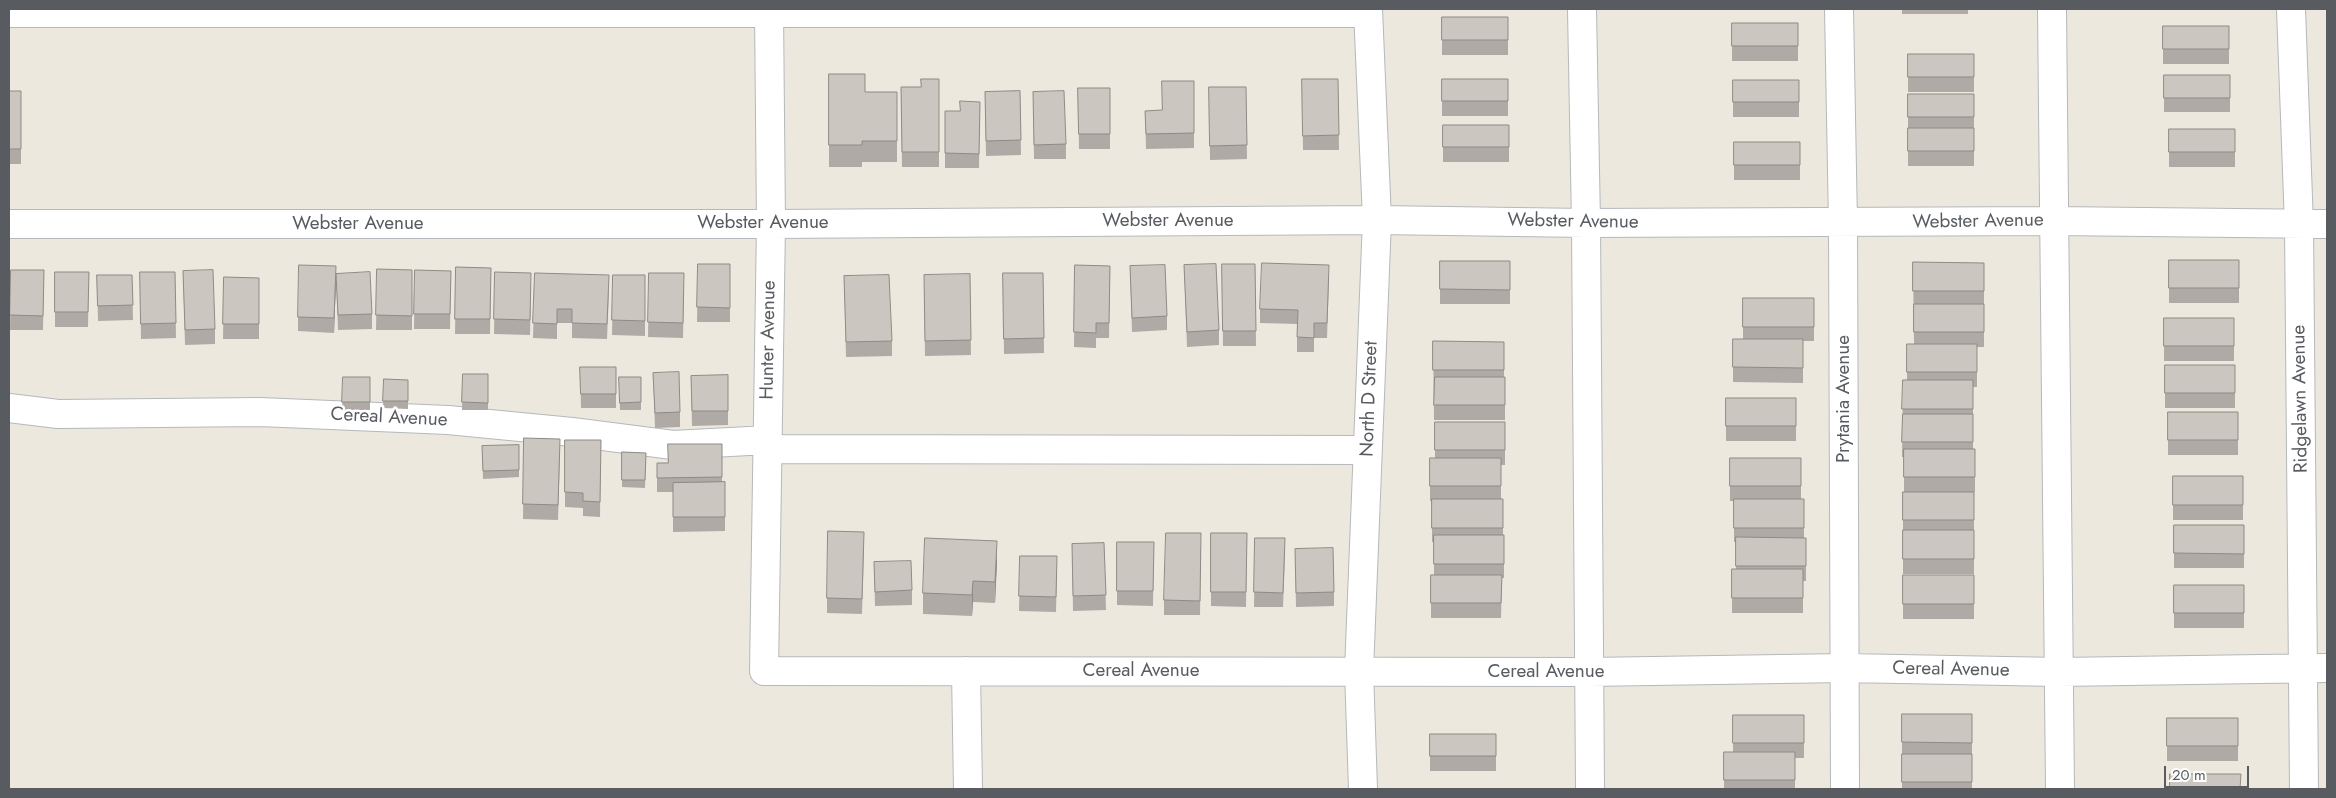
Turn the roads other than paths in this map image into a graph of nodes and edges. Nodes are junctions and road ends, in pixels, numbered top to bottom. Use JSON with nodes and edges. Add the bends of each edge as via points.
{"nodes":[{"id":1,"x":1582,"y":9,"type":"edge"},
{"id":2,"x":1839,"y":9,"type":"edge"},
{"id":3,"x":2052,"y":9,"type":"edge"},
{"id":4,"x":2291,"y":9,"type":"edge"},
{"id":5,"x":769,"y":11,"type":"edge"},
{"id":6,"x":1368,"y":11,"type":"edge"},
{"id":7,"x":9,"y":13,"type":"edge"},
{"id":8,"x":1377,"y":220,"type":"junction"},
{"id":9,"x":2054,"y":221,"type":"junction"},
{"id":10,"x":1586,"y":223,"type":"junction"},
{"id":11,"x":9,"y":224,"type":"edge"},
{"id":12,"x":771,"y":224,"type":"junction"},
{"id":13,"x":1844,"y":224,"type":"junction"},
{"id":14,"x":2299,"y":224,"type":"junction"},
{"id":15,"x":2327,"y":224,"type":"edge"},
{"id":16,"x":9,"y":408,"type":"edge"},
{"id":17,"x":768,"y":444,"type":"junction"},
{"id":18,"x":1368,"y":450,"type":"junction"},
{"id":19,"x":1845,"y":668,"type":"junction"},
{"id":20,"x":2315,"y":668,"type":"edge"},
{"id":21,"x":764,"y":672,"type":"joint"},
{"id":22,"x":966,"y":672,"type":"junction"},
{"id":23,"x":1359,"y":672,"type":"junction"},
{"id":24,"x":1588,"y":672,"type":"junction"},
{"id":25,"x":2059,"y":672,"type":"junction"},
{"id":26,"x":968,"y":789,"type":"edge"},
{"id":27,"x":1363,"y":789,"type":"edge"},
{"id":28,"x":1590,"y":789,"type":"edge"},
{"id":29,"x":1845,"y":789,"type":"edge"},
{"id":30,"x":2060,"y":789,"type":"edge"},
{"id":31,"x":2304,"y":789,"type":"edge"}],
"edges":[{"from":1,"to":10,"type":"street"},
{"from":2,"to":13,"type":"street","name":"Prytania Avenue"},
{"from":3,"to":9,"type":"street"},
{"from":4,"to":14,"type":"street","name":"Ridgelawn Avenue"},
{"from":5,"to":6,"type":"street"},
{"from":5,"to":7,"type":"street"},
{"from":5,"to":12,"type":"street","name":"Hunter Avenue"},
{"from":6,"to":8,"type":"street","name":"North D Street"},
{"from":8,"to":10,"type":"street","name":"Webster Avenue"},
{"from":8,"to":12,"type":"street","name":"Webster Avenue"},
{"from":8,"to":18,"type":"street","name":"North D Street"},
{"from":9,"to":13,"type":"street","name":"Webster Avenue"},
{"from":9,"to":14,"type":"street","name":"Webster Avenue"},
{"from":9,"to":25,"type":"street"},
{"from":10,"to":13,"type":"street","name":"Webster Avenue"},
{"from":10,"to":24,"type":"street"},
{"from":11,"to":12,"type":"street","name":"Webster Avenue"},
{"from":12,"to":17,"type":"street","name":"Hunter Avenue"},
{"from":13,"to":19,"type":"street","name":"Prytania Avenue"},
{"from":14,"to":15,"type":"street","name":"Webster Avenue"},
{"from":14,"to":20,"type":"street","name":"Ridgelawn Avenue"},
{"from":16,"to":17,"type":"street","name":"Cereal Avenue","via":[[58,414],[260,412],[448,420],[673,445]]},
{"from":17,"to":18,"type":"street","name":"Cereal Avenue"},
{"from":17,"to":21,"type":"street","name":"Hunter Avenue"},
{"from":18,"to":23,"type":"street","name":"North D Street"},
{"from":19,"to":24,"type":"street","name":"Cereal Avenue"},
{"from":19,"to":25,"type":"street","name":"Cereal Avenue"},
{"from":19,"to":29,"type":"street","name":"Prytania Avenue"},
{"from":20,"to":25,"type":"street","name":"Cereal Avenue"},
{"from":20,"to":31,"type":"street","name":"Ridgelawn Avenue"},
{"from":21,"to":22,"type":"street","name":"Cereal Avenue"},
{"from":22,"to":23,"type":"street","name":"Cereal Avenue"},
{"from":22,"to":26,"type":"street"},
{"from":23,"to":24,"type":"street","name":"Cereal Avenue"},
{"from":23,"to":27,"type":"street","name":"North D Street"},
{"from":24,"to":28,"type":"street"},
{"from":25,"to":30,"type":"street"}]}
